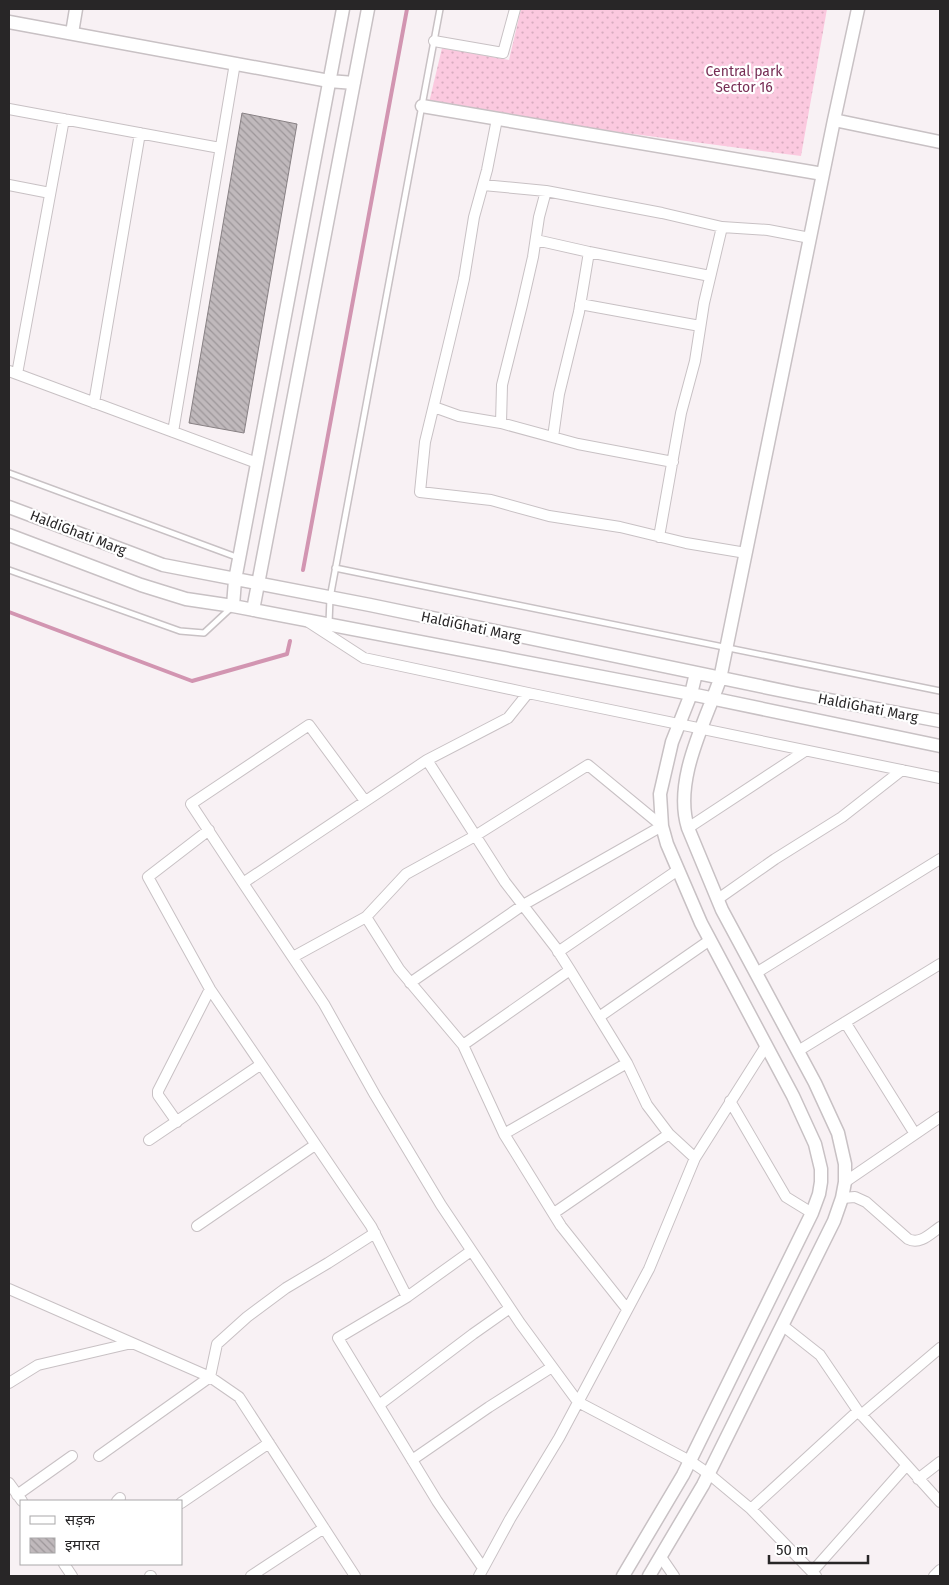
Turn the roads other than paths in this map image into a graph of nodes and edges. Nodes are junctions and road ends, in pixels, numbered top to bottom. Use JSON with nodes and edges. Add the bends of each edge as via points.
{"nodes":[{"id":1,"x":76,"y":9,"type":"edge"},
{"id":2,"x":343,"y":9,"type":"edge"},
{"id":3,"x":368,"y":9,"type":"edge"},
{"id":4,"x":440,"y":9,"type":"edge"},
{"id":5,"x":515,"y":9,"type":"edge"},
{"id":6,"x":858,"y":9,"type":"edge"},
{"id":7,"x":9,"y":22,"type":"edge"},
{"id":8,"x":72,"y":33,"type":"junction"},
{"id":9,"x":434,"y":41,"type":"junction"},
{"id":10,"x":234,"y":63,"type":"junction"},
{"id":11,"x":329,"y":81,"type":"junction"},
{"id":12,"x":354,"y":83,"type":"junction"},
{"id":13,"x":422,"y":106,"type":"junction"},
{"id":14,"x":9,"y":109,"type":"edge"},
{"id":15,"x":64,"y":119,"type":"junction"},
{"id":16,"x":497,"y":119,"type":"junction"},
{"id":17,"x":834,"y":120,"type":"junction"},
{"id":18,"x":140,"y":133,"type":"junction"},
{"id":19,"x":940,"y":142,"type":"edge"},
{"id":20,"x":220,"y":148,"type":"junction"},
{"id":21,"x":823,"y":174,"type":"junction"},
{"id":22,"x":483,"y":185,"type":"junction"},
{"id":23,"x":9,"y":186,"type":"edge"},
{"id":24,"x":546,"y":191,"type":"junction"},
{"id":25,"x":50,"y":193,"type":"junction"},
{"id":26,"x":722,"y":226,"type":"junction"},
{"id":27,"x":810,"y":238,"type":"junction"},
{"id":28,"x":536,"y":240,"type":"junction"},
{"id":29,"x":589,"y":252,"type":"junction"},
{"id":30,"x":710,"y":276,"type":"junction"},
{"id":31,"x":580,"y":304,"type":"junction"},
{"id":32,"x":700,"y":326,"type":"junction"},
{"id":33,"x":13,"y":373,"type":"edge"},
{"id":34,"x":94,"y":403,"type":"junction"},
{"id":35,"x":434,"y":407,"type":"junction"},
{"id":36,"x":501,"y":423,"type":"junction"},
{"id":37,"x":173,"y":432,"type":"junction"},
{"id":38,"x":553,"y":437,"type":"junction"},
{"id":39,"x":673,"y":462,"type":"junction"},
{"id":40,"x":257,"y":463,"type":"junction"},
{"id":41,"x":9,"y":474,"type":"edge"},
{"id":42,"x":9,"y":507,"type":"edge"},
{"id":43,"x":9,"y":535,"type":"edge"},
{"id":44,"x":659,"y":537,"type":"junction"},
{"id":45,"x":746,"y":553,"type":"junction"},
{"id":46,"x":240,"y":558,"type":"junction"},
{"id":47,"x":335,"y":568,"type":"junction"},
{"id":48,"x":9,"y":570,"type":"edge"},
{"id":49,"x":236,"y":580,"type":"junction"},
{"id":50,"x":258,"y":585,"type":"junction"},
{"id":51,"x":330,"y":598,"type":"junction"},
{"id":52,"x":233,"y":606,"type":"junction"},
{"id":53,"x":253,"y":610,"type":"junction"},
{"id":54,"x":304,"y":620,"type":"junction"},
{"id":55,"x":329,"y":624,"type":"junction"},
{"id":56,"x":727,"y":648,"type":"junction"},
{"id":57,"x":696,"y":674,"type":"junction"},
{"id":58,"x":720,"y":679,"type":"junction"},
{"id":59,"x":940,"y":691,"type":"edge"},
{"id":60,"x":528,"y":693,"type":"junction"},
{"id":61,"x":691,"y":694,"type":"junction"},
{"id":62,"x":714,"y":699,"type":"junction"},
{"id":63,"x":940,"y":721,"type":"edge"},
{"id":64,"x":679,"y":724,"type":"junction"},
{"id":65,"x":702,"y":729,"type":"junction"},
{"id":66,"x":940,"y":746,"type":"edge"},
{"id":67,"x":805,"y":751,"type":"junction"},
{"id":68,"x":427,"y":760,"type":"junction"},
{"id":69,"x":902,"y":770,"type":"junction"},
{"id":70,"x":940,"y":778,"type":"edge"},
{"id":71,"x":366,"y":801,"type":"junction"},
{"id":72,"x":662,"y":826,"type":"junction"},
{"id":73,"x":688,"y":828,"type":"junction"},
{"id":74,"x":209,"y":830,"type":"junction"},
{"id":75,"x":475,"y":836,"type":"junction"},
{"id":76,"x":940,"y":859,"type":"edge"},
{"id":77,"x":678,"y":870,"type":"junction"},
{"id":78,"x":243,"y":883,"type":"junction"},
{"id":79,"x":718,"y":899,"type":"junction"},
{"id":80,"x":523,"y":905,"type":"junction"},
{"id":81,"x":366,"y":916,"type":"junction"},
{"id":82,"x":710,"y":940,"type":"junction"},
{"id":83,"x":558,"y":952,"type":"junction"},
{"id":84,"x":293,"y":957,"type":"junction"},
{"id":85,"x":940,"y":964,"type":"edge"},
{"id":86,"x":570,"y":970,"type":"junction"},
{"id":87,"x":756,"y":973,"type":"junction"},
{"id":88,"x":410,"y":983,"type":"junction"},
{"id":89,"x":210,"y":989,"type":"junction"},
{"id":90,"x":599,"y":1017,"type":"junction"},
{"id":91,"x":845,"y":1022,"type":"junction"},
{"id":92,"x":463,"y":1045,"type":"junction"},
{"id":93,"x":766,"y":1046,"type":"junction"},
{"id":94,"x":798,"y":1051,"type":"junction"},
{"id":95,"x":627,"y":1063,"type":"junction"},
{"id":96,"x":260,"y":1065,"type":"junction"},
{"id":97,"x":730,"y":1101,"type":"junction"},
{"id":98,"x":940,"y":1117,"type":"edge"},
{"id":99,"x":177,"y":1122,"type":"junction"},
{"id":100,"x":504,"y":1134,"type":"junction"},
{"id":101,"x":669,"y":1134,"type":"junction"},
{"id":102,"x":915,"y":1134,"type":"junction"},
{"id":103,"x":149,"y":1140,"type":"dead end"},
{"id":104,"x":315,"y":1145,"type":"junction"},
{"id":105,"x":695,"y":1158,"type":"junction"},
{"id":106,"x":845,"y":1182,"type":"junction"},
{"id":107,"x":842,"y":1198,"type":"junction"},
{"id":108,"x":554,"y":1213,"type":"junction"},
{"id":109,"x":812,"y":1213,"type":"junction"},
{"id":110,"x":197,"y":1226,"type":"dead end"},
{"id":111,"x":940,"y":1227,"type":"edge"},
{"id":112,"x":374,"y":1232,"type":"junction"},
{"id":113,"x":472,"y":1251,"type":"junction"},
{"id":114,"x":9,"y":1289,"type":"edge"},
{"id":115,"x":407,"y":1296,"type":"junction"},
{"id":116,"x":510,"y":1308,"type":"junction"},
{"id":117,"x":627,"y":1309,"type":"junction"},
{"id":118,"x":782,"y":1325,"type":"junction"},
{"id":119,"x":132,"y":1343,"type":"junction"},
{"id":120,"x":940,"y":1348,"type":"edge"},
{"id":121,"x":552,"y":1367,"type":"junction"},
{"id":122,"x":210,"y":1377,"type":"junction"},
{"id":123,"x":9,"y":1383,"type":"edge"},
{"id":124,"x":578,"y":1402,"type":"junction"},
{"id":125,"x":379,"y":1405,"type":"junction"},
{"id":126,"x":860,"y":1413,"type":"junction"},
{"id":127,"x":269,"y":1443,"type":"junction"},
{"id":128,"x":72,"y":1456,"type":"dead end"},
{"id":129,"x":99,"y":1456,"type":"dead end"},
{"id":130,"x":412,"y":1460,"type":"junction"},
{"id":131,"x":690,"y":1461,"type":"junction"},
{"id":132,"x":940,"y":1462,"type":"edge"},
{"id":133,"x":906,"y":1466,"type":"junction"},
{"id":134,"x":709,"y":1474,"type":"junction"},
{"id":135,"x":918,"y":1479,"type":"junction"},
{"id":136,"x":9,"y":1482,"type":"edge"},
{"id":137,"x":19,"y":1498,"type":"edge"},
{"id":138,"x":182,"y":1502,"type":"edge"},
{"id":139,"x":940,"y":1502,"type":"edge"},
{"id":140,"x":751,"y":1509,"type":"junction"},
{"id":141,"x":324,"y":1528,"type":"junction"},
{"id":142,"x":660,"y":1557,"type":"junction"},
{"id":143,"x":65,"y":1565,"type":"edge"},
{"id":144,"x":940,"y":1570,"type":"edge"},
{"id":145,"x":481,"y":1572,"type":"edge"},
{"id":146,"x":814,"y":1574,"type":"edge"},
{"id":147,"x":72,"y":1576,"type":"edge"},
{"id":148,"x":251,"y":1576,"type":"edge"},
{"id":149,"x":355,"y":1576,"type":"edge"},
{"id":150,"x":623,"y":1576,"type":"edge"},
{"id":151,"x":649,"y":1576,"type":"edge"},
{"id":152,"x":674,"y":1576,"type":"edge"},
{"id":153,"x":934,"y":1576,"type":"edge"}],
"edges":[{"from":1,"to":8,"type":"street"},
{"from":2,"to":11,"type":"street"},
{"from":3,"to":12,"type":"street"},
{"from":4,"to":9,"type":"lane"},
{"from":5,"to":9,"type":"street","via":[[504,53]]},
{"from":6,"to":17,"type":"street"},
{"from":7,"to":8,"type":"street"},
{"from":8,"to":10,"type":"street"},
{"from":9,"to":13,"type":"lane"},
{"from":10,"to":11,"type":"street"},
{"from":10,"to":20,"type":"street"},
{"from":11,"to":12,"type":"street"},
{"from":11,"to":40,"type":"street"},
{"from":12,"to":50,"type":"street"},
{"from":13,"to":16,"type":"street"},
{"from":13,"to":47,"type":"lane"},
{"from":14,"to":15,"type":"street"},
{"from":15,"to":18,"type":"street"},
{"from":15,"to":25,"type":"street"},
{"from":16,"to":21,"type":"street"},
{"from":16,"to":22,"type":"street"},
{"from":17,"to":19,"type":"street"},
{"from":17,"to":21,"type":"street"},
{"from":18,"to":20,"type":"street"},
{"from":18,"to":34,"type":"street"},
{"from":20,"to":37,"type":"street"},
{"from":21,"to":27,"type":"street"},
{"from":22,"to":24,"type":"street"},
{"from":22,"to":35,"type":"street"},
{"from":23,"to":25,"type":"street"},
{"from":24,"to":26,"type":"street"},
{"from":24,"to":28,"type":"street"},
{"from":25,"to":33,"type":"street"},
{"from":26,"to":27,"type":"street"},
{"from":26,"to":30,"type":"street"},
{"from":27,"to":45,"type":"street"},
{"from":28,"to":29,"type":"street"},
{"from":28,"to":36,"type":"street","via":[[502,385]]},
{"from":29,"to":30,"type":"street"},
{"from":29,"to":31,"type":"street"},
{"from":30,"to":32,"type":"street"},
{"from":31,"to":32,"type":"street"},
{"from":31,"to":38,"type":"street"},
{"from":32,"to":39,"type":"street"},
{"from":33,"to":34,"type":"street"},
{"from":34,"to":37,"type":"street"},
{"from":35,"to":36,"type":"street","via":[[459,416]]},
{"from":35,"to":44,"type":"street","via":[[425,442],[420,492],[491,500],[549,516],[620,526]]},
{"from":36,"to":38,"type":"street"},
{"from":37,"to":40,"type":"street"},
{"from":38,"to":39,"type":"street"},
{"from":39,"to":44,"type":"street"},
{"from":40,"to":46,"type":"street"},
{"from":41,"to":46,"type":"lane"},
{"from":42,"to":49,"type":"street","name":"HaldiGhati Marg","via":[[163,565]]},
{"from":43,"to":52,"type":"street","name":"HaldiGhati Marg","via":[[141,585],[186,599]]},
{"from":44,"to":45,"type":"street"},
{"from":45,"to":56,"type":"street"},
{"from":46,"to":49,"type":"street"},
{"from":47,"to":51,"type":"lane"},
{"from":47,"to":56,"type":"lane"},
{"from":48,"to":52,"type":"lane","via":[[180,632],[204,633]]},
{"from":49,"to":50,"type":"street","name":"HaldiGhati Marg"},
{"from":49,"to":52,"type":"street"},
{"from":50,"to":51,"type":"street","name":"HaldiGhati Marg"},
{"from":50,"to":53,"type":"street"},
{"from":51,"to":55,"type":"lane"},
{"from":51,"to":57,"type":"street","name":"HaldiGhati Marg"},
{"from":52,"to":53,"type":"street","name":"HaldiGhati Marg"},
{"from":53,"to":54,"type":"street","name":"HaldiGhati Marg"},
{"from":54,"to":55,"type":"street","name":"HaldiGhati Marg"},
{"from":54,"to":60,"type":"street","via":[[364,658]]},
{"from":55,"to":61,"type":"street","name":"HaldiGhati Marg"},
{"from":56,"to":58,"type":"street"},
{"from":56,"to":59,"type":"lane"},
{"from":57,"to":58,"type":"street","name":"HaldiGhati Marg"},
{"from":57,"to":61,"type":"street"},
{"from":58,"to":62,"type":"street"},
{"from":58,"to":63,"type":"street","name":"HaldiGhati Marg"},
{"from":60,"to":64,"type":"street"},
{"from":60,"to":68,"type":"street","via":[[508,718]]},
{"from":61,"to":62,"type":"street","name":"HaldiGhati Marg"},
{"from":61,"to":64,"type":"street"},
{"from":62,"to":65,"type":"street"},
{"from":62,"to":66,"type":"street","name":"HaldiGhati Marg"},
{"from":64,"to":65,"type":"street"},
{"from":64,"to":72,"type":"street","via":[[660,794]]},
{"from":65,"to":67,"type":"street"},
{"from":65,"to":73,"type":"street","via":[[683,793]]},
{"from":67,"to":69,"type":"street"},
{"from":67,"to":73,"type":"street"},
{"from":68,"to":71,"type":"street"},
{"from":68,"to":75,"type":"street"},
{"from":69,"to":70,"type":"street"},
{"from":69,"to":79,"type":"street","via":[[842,817]]},
{"from":71,"to":74,"type":"street","via":[[309,725],[192,804]]},
{"from":71,"to":78,"type":"street"},
{"from":72,"to":75,"type":"street","via":[[588,765]]},
{"from":72,"to":77,"type":"street"},
{"from":72,"to":80,"type":"street"},
{"from":73,"to":79,"type":"street"},
{"from":74,"to":78,"type":"street"},
{"from":74,"to":89,"type":"street","via":[[148,877]]},
{"from":75,"to":80,"type":"street"},
{"from":75,"to":81,"type":"street","via":[[406,874]]},
{"from":76,"to":87,"type":"street"},
{"from":77,"to":82,"type":"street"},
{"from":77,"to":83,"type":"street"},
{"from":78,"to":84,"type":"street"},
{"from":79,"to":87,"type":"street"},
{"from":80,"to":83,"type":"street"},
{"from":80,"to":88,"type":"street"},
{"from":81,"to":84,"type":"street"},
{"from":81,"to":88,"type":"street"},
{"from":82,"to":90,"type":"street"},
{"from":82,"to":93,"type":"street"},
{"from":83,"to":86,"type":"street"},
{"from":84,"to":113,"type":"street","via":[[324,1004],[420,1171]]},
{"from":85,"to":91,"type":"street"},
{"from":86,"to":90,"type":"street"},
{"from":86,"to":92,"type":"street"},
{"from":87,"to":94,"type":"street"},
{"from":88,"to":92,"type":"street"},
{"from":89,"to":96,"type":"street"},
{"from":89,"to":99,"type":"street","via":[[158,1091]]},
{"from":90,"to":95,"type":"street"},
{"from":91,"to":94,"type":"street"},
{"from":91,"to":102,"type":"street"},
{"from":92,"to":100,"type":"street"},
{"from":93,"to":97,"type":"street"},
{"from":93,"to":109,"type":"street","via":[[816,1144],[821,1182]]},
{"from":94,"to":106,"type":"street","via":[[838,1133],[845,1164]]},
{"from":95,"to":100,"type":"street"},
{"from":95,"to":101,"type":"street","via":[[647,1105]]},
{"from":96,"to":99,"type":"street"},
{"from":96,"to":104,"type":"street"},
{"from":97,"to":105,"type":"street"},
{"from":97,"to":109,"type":"street","via":[[786,1197]]},
{"from":98,"to":102,"type":"street"},
{"from":99,"to":103,"type":"street"},
{"from":100,"to":108,"type":"street"},
{"from":101,"to":105,"type":"street"},
{"from":101,"to":108,"type":"street"},
{"from":102,"to":106,"type":"street"},
{"from":104,"to":110,"type":"street"},
{"from":104,"to":112,"type":"street"},
{"from":105,"to":117,"type":"street"},
{"from":106,"to":107,"type":"street"},
{"from":107,"to":111,"type":"street","via":[[855,1197],[866,1202],[914,1242]]},
{"from":107,"to":118,"type":"street","via":[[834,1221]]},
{"from":108,"to":117,"type":"street"},
{"from":109,"to":131,"type":"street"},
{"from":112,"to":115,"type":"street"},
{"from":112,"to":122,"type":"street","via":[[247,1317],[217,1344]]},
{"from":113,"to":115,"type":"street"},
{"from":113,"to":116,"type":"street"},
{"from":114,"to":119,"type":"street"},
{"from":115,"to":125,"type":"street","via":[[338,1338]]},
{"from":116,"to":121,"type":"street"},
{"from":116,"to":125,"type":"street"},
{"from":117,"to":124,"type":"street"},
{"from":118,"to":126,"type":"street","via":[[820,1354]]},
{"from":118,"to":134,"type":"street"},
{"from":119,"to":122,"type":"street"},
{"from":119,"to":123,"type":"street","via":[[38,1365]]},
{"from":120,"to":126,"type":"street"},
{"from":121,"to":124,"type":"street"},
{"from":121,"to":130,"type":"street"},
{"from":122,"to":127,"type":"street","via":[[239,1397]]},
{"from":122,"to":129,"type":"street"},
{"from":124,"to":131,"type":"street"},
{"from":124,"to":145,"type":"street"},
{"from":125,"to":130,"type":"street"},
{"from":126,"to":133,"type":"street"},
{"from":126,"to":140,"type":"street"},
{"from":127,"to":138,"type":"street"},
{"from":127,"to":141,"type":"street"},
{"from":128,"to":137,"type":"street"},
{"from":130,"to":145,"type":"street"},
{"from":131,"to":134,"type":"street"},
{"from":131,"to":150,"type":"street"},
{"from":132,"to":135,"type":"street"},
{"from":133,"to":135,"type":"street"},
{"from":133,"to":146,"type":"street"},
{"from":134,"to":140,"type":"street"},
{"from":134,"to":142,"type":"street"},
{"from":135,"to":139,"type":"street"},
{"from":136,"to":137,"type":"street"},
{"from":140,"to":146,"type":"street"},
{"from":141,"to":148,"type":"street"},
{"from":141,"to":149,"type":"street"},
{"from":142,"to":151,"type":"street"},
{"from":142,"to":152,"type":"street"},
{"from":143,"to":147,"type":"street"},
{"from":144,"to":153,"type":"street"}]}
